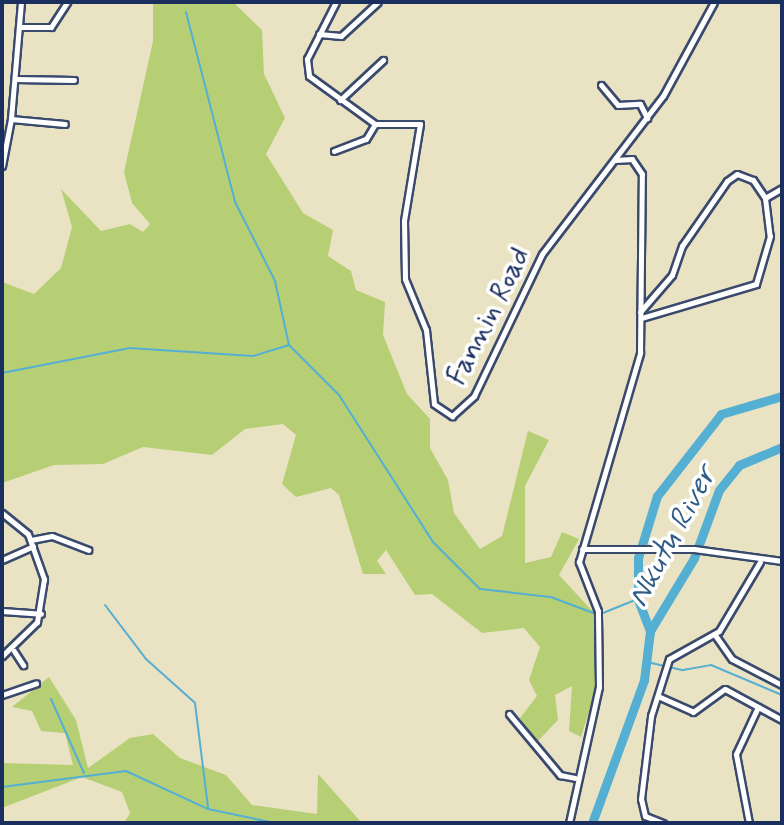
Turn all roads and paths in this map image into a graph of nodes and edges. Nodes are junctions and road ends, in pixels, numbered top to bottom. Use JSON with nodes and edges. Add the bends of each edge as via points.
{"nodes":[{"id":1,"x":21,"y":2,"type":"edge"},
{"id":2,"x":67,"y":2,"type":"edge"},
{"id":3,"x":336,"y":2,"type":"edge"},
{"id":4,"x":378,"y":2,"type":"edge"},
{"id":5,"x":714,"y":2,"type":"edge"},
{"id":6,"x":19,"y":27,"type":"junction"},
{"id":7,"x":319,"y":34,"type":"junction"},
{"id":8,"x":383,"y":60,"type":"dead end"},
{"id":9,"x":15,"y":79,"type":"junction"},
{"id":10,"x":74,"y":80,"type":"dead end"},
{"id":11,"x":601,"y":85,"type":"dead end"},
{"id":12,"x":340,"y":100,"type":"junction"},
{"id":13,"x":647,"y":119,"type":"junction"},
{"id":14,"x":14,"y":120,"type":"junction"},
{"id":15,"x":65,"y":124,"type":"dead end"},
{"id":16,"x":375,"y":124,"type":"junction"},
{"id":17,"x":334,"y":151,"type":"dead end"},
{"id":18,"x":614,"y":160,"type":"junction"},
{"id":19,"x":2,"y":166,"type":"edge"},
{"id":20,"x":782,"y":188,"type":"edge"},
{"id":21,"x":765,"y":198,"type":"junction"},
{"id":22,"x":641,"y":315,"type":"junction"},
{"id":23,"x":2,"y":513,"type":"edge"},
{"id":24,"x":32,"y":543,"type":"junction"},
{"id":25,"x":582,"y":549,"type":"junction"},
{"id":26,"x":88,"y":550,"type":"dead end"},
{"id":27,"x":2,"y":560,"type":"edge"},
{"id":28,"x":782,"y":561,"type":"edge"},
{"id":29,"x":760,"y":562,"type":"junction"},
{"id":30,"x":2,"y":611,"type":"edge"},
{"id":31,"x":41,"y":614,"type":"junction"},
{"id":32,"x":715,"y":635,"type":"junction"},
{"id":33,"x":14,"y":651,"type":"junction"},
{"id":34,"x":2,"y":656,"type":"edge"},
{"id":35,"x":23,"y":665,"type":"dead end"},
{"id":36,"x":36,"y":683,"type":"dead end"},
{"id":37,"x":782,"y":685,"type":"edge"},
{"id":38,"x":2,"y":695,"type":"edge"},
{"id":39,"x":660,"y":697,"type":"junction"},
{"id":40,"x":758,"y":706,"type":"junction"},
{"id":41,"x":509,"y":714,"type":"dead end"},
{"id":42,"x":782,"y":720,"type":"edge"},
{"id":43,"x":575,"y":778,"type":"junction"},
{"id":44,"x":569,"y":823,"type":"edge"},
{"id":45,"x":663,"y":823,"type":"edge"},
{"id":46,"x":749,"y":823,"type":"edge"}],
"edges":[{"from":1,"to":6,"type":"street"},
{"from":2,"to":6,"type":"street","via":[[51,27]]},
{"from":3,"to":7,"type":"street"},
{"from":4,"to":7,"type":"street","via":[[341,36]]},
{"from":5,"to":13,"type":"street"},
{"from":6,"to":9,"type":"street"},
{"from":7,"to":12,"type":"street","via":[[307,71]]},
{"from":8,"to":12,"type":"street"},
{"from":9,"to":10,"type":"street"},
{"from":9,"to":14,"type":"street"},
{"from":11,"to":13,"type":"street","via":[[618,105],[640,104]]},
{"from":12,"to":16,"type":"street"},
{"from":13,"to":18,"type":"street"},
{"from":14,"to":15,"type":"street"},
{"from":14,"to":19,"type":"street"},
{"from":16,"to":17,"type":"street","via":[[366,139]]},
{"from":16,"to":18,"type":"street","name":"Fannin Road","via":[[413,119],[421,128],[404,221],[404,271],[426,330],[434,404],[447,415],[469,403],[542,254]]},
{"from":18,"to":22,"type":"street","via":[[632,159],[641,169]]},
{"from":20,"to":21,"type":"street"},
{"from":21,"to":22,"type":"street","via":[[769,250],[756,284]]},
{"from":21,"to":22,"type":"street","via":[[753,180],[732,175]]},
{"from":22,"to":25,"type":"street","via":[[625,421]]},
{"from":23,"to":24,"type":"street"},
{"from":24,"to":26,"type":"street","via":[[52,536]]},
{"from":24,"to":27,"type":"street"},
{"from":24,"to":31,"type":"street","via":[[44,571]]},
{"from":25,"to":29,"type":"street","via":[[696,549]]},
{"from":25,"to":43,"type":"street","via":[[581,582],[600,621],[599,687]]},
{"from":28,"to":29,"type":"street"},
{"from":29,"to":32,"type":"street"},
{"from":30,"to":31,"type":"street"},
{"from":31,"to":33,"type":"street"},
{"from":32,"to":37,"type":"street","via":[[732,659]]},
{"from":32,"to":39,"type":"street","via":[[671,655]]},
{"from":33,"to":34,"type":"street"},
{"from":33,"to":35,"type":"street"},
{"from":36,"to":38,"type":"street"},
{"from":39,"to":40,"type":"street","via":[[693,712],[725,689]]},
{"from":39,"to":45,"type":"street","via":[[646,743],[641,807]]},
{"from":40,"to":42,"type":"street"},
{"from":40,"to":46,"type":"street","via":[[736,754]]},
{"from":41,"to":43,"type":"street","via":[[560,775]]},
{"from":43,"to":44,"type":"street"}]}
